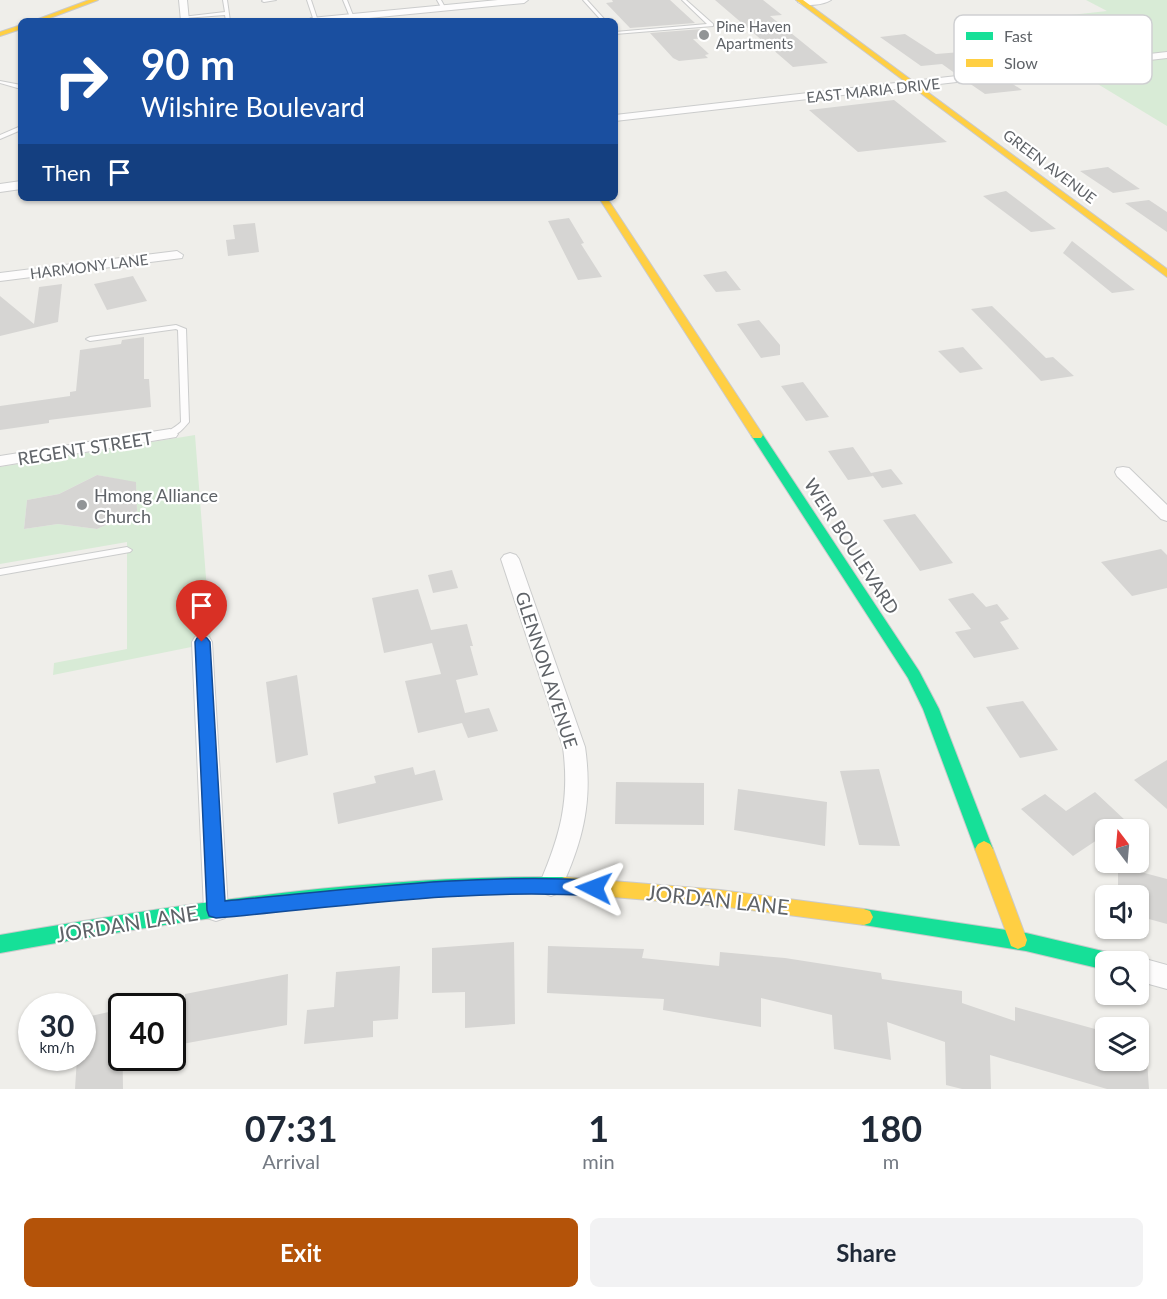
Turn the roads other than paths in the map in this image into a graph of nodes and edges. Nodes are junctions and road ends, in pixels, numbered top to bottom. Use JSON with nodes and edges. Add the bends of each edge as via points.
{"nodes":[{"id":1,"x":95,"y":0,"type":"edge"},
{"id":2,"x":183,"y":0,"type":"edge"},
{"id":3,"x":225,"y":0,"type":"edge"},
{"id":4,"x":274,"y":0,"type":"edge"},
{"id":5,"x":309,"y":0,"type":"edge"},
{"id":6,"x":345,"y":0,"type":"edge"},
{"id":7,"x":524,"y":0,"type":"edge"},
{"id":8,"x":585,"y":0,"type":"edge"},
{"id":9,"x":684,"y":0,"type":"edge"},
{"id":10,"x":828,"y":0,"type":"edge"},
{"id":11,"x":264,"y":1,"type":"edge"},
{"id":12,"x":510,"y":1,"type":"edge"},
{"id":13,"x":801,"y":1,"type":"edge"},
{"id":14,"x":442,"y":4,"type":"edge"},
{"id":15,"x":227,"y":13,"type":"junction"},
{"id":16,"x":352,"y":17,"type":"junction"},
{"id":17,"x":44,"y":18,"type":"edge"},
{"id":18,"x":184,"y":18,"type":"edge"},
{"id":19,"x":191,"y":18,"type":"edge"},
{"id":20,"x":228,"y":18,"type":"edge"},
{"id":21,"x":315,"y":18,"type":"edge"},
{"id":22,"x":343,"y":18,"type":"edge"},
{"id":23,"x":601,"y":18,"type":"edge"},
{"id":24,"x":618,"y":33,"type":"edge"},
{"id":25,"x":1167,"y":55,"type":"edge"},
{"id":26,"x":1152,"y":57,"type":"edge"},
{"id":27,"x":954,"y":80,"type":"edge"},
{"id":28,"x":0,"y":82,"type":"edge"},
{"id":29,"x":913,"y":85,"type":"junction"},
{"id":30,"x":18,"y":86,"type":"edge"},
{"id":31,"x":618,"y":118,"type":"edge"},
{"id":32,"x":18,"y":129,"type":"edge"},
{"id":33,"x":0,"y":138,"type":"edge"},
{"id":34,"x":18,"y":185,"type":"edge"},
{"id":35,"x":0,"y":188,"type":"edge"},
{"id":36,"x":605,"y":201,"type":"edge"},
{"id":37,"x":177,"y":255,"type":"dead end"},
{"id":38,"x":1167,"y":274,"type":"edge"},
{"id":39,"x":0,"y":277,"type":"edge"},
{"id":40,"x":90,"y":339,"type":"dead end"},
{"id":41,"x":170,"y":434,"type":"joint"},
{"id":42,"x":0,"y":461,"type":"edge"},
{"id":43,"x":1122,"y":472,"type":"dead end"},
{"id":44,"x":1167,"y":515,"type":"edge"},
{"id":45,"x":127,"y":550,"type":"dead end"},
{"id":46,"x":510,"y":559,"type":"dead end"},
{"id":47,"x":0,"y":572,"type":"edge"},
{"id":48,"x":202,"y":642,"type":"dead end"},
{"id":49,"x":551,"y":885,"type":"junction"},
{"id":50,"x":216,"y":910,"type":"junction"},
{"id":51,"x":1018,"y":940,"type":"junction"},
{"id":52,"x":0,"y":944,"type":"edge"},
{"id":53,"x":1095,"y":958,"type":"edge"},
{"id":54,"x":1149,"y":972,"type":"edge"},
{"id":55,"x":1167,"y":977,"type":"edge"}],
"edges":[{"from":1,"to":17,"type":"street"},
{"from":2,"to":18,"type":"street"},
{"from":3,"to":15,"type":"lane"},
{"from":4,"to":11,"type":"lane"},
{"from":5,"to":21,"type":"lane"},
{"from":6,"to":16,"type":"lane"},
{"from":7,"to":12,"type":"street"},
{"from":8,"to":23,"type":"lane"},
{"from":9,"to":24,"type":"lane","via":[[711,25]]},
{"from":10,"to":13,"type":"street"},
{"from":12,"to":14,"type":"street"},
{"from":13,"to":29,"type":"street","name":"GREEN AVENUE"},
{"from":14,"to":16,"type":"street"},
{"from":15,"to":19,"type":"lane"},
{"from":15,"to":20,"type":"lane"},
{"from":16,"to":22,"type":"street"},
{"from":25,"to":26,"type":"street","name":"EAST MARIA DRIVE"},
{"from":27,"to":29,"type":"street","name":"EAST MARIA DRIVE"},
{"from":28,"to":30,"type":"lane"},
{"from":29,"to":31,"type":"street","name":"EAST MARIA DRIVE"},
{"from":29,"to":38,"type":"street","name":"GREEN AVENUE"},
{"from":32,"to":33,"type":"lane"},
{"from":34,"to":35,"type":"street"},
{"from":36,"to":51,"type":"street","name":"WEIR BOULEVARD","via":[[914,675],[931,709]]},
{"from":37,"to":39,"type":"street","name":"HARMONY LANE"},
{"from":40,"to":41,"type":"lane","via":[[182,329],[185,422]]},
{"from":41,"to":42,"type":"street","name":"REGENT STREET"},
{"from":43,"to":44,"type":"street"},
{"from":45,"to":47,"type":"lane"},
{"from":46,"to":49,"type":"street","name":"GLENNON AVENUE","via":[[574,747],[579,774],[578,807]]},
{"from":48,"to":50,"type":"street"},
{"from":49,"to":50,"type":"street","name":"JORDAN LANE","via":[[378,894]]},
{"from":49,"to":51,"type":"street","name":"JORDAN LANE","via":[[680,893]]},
{"from":50,"to":52,"type":"street","name":"JORDAN LANE"},
{"from":51,"to":53,"type":"street","name":"JORDAN LANE"},
{"from":54,"to":55,"type":"street"}]}
